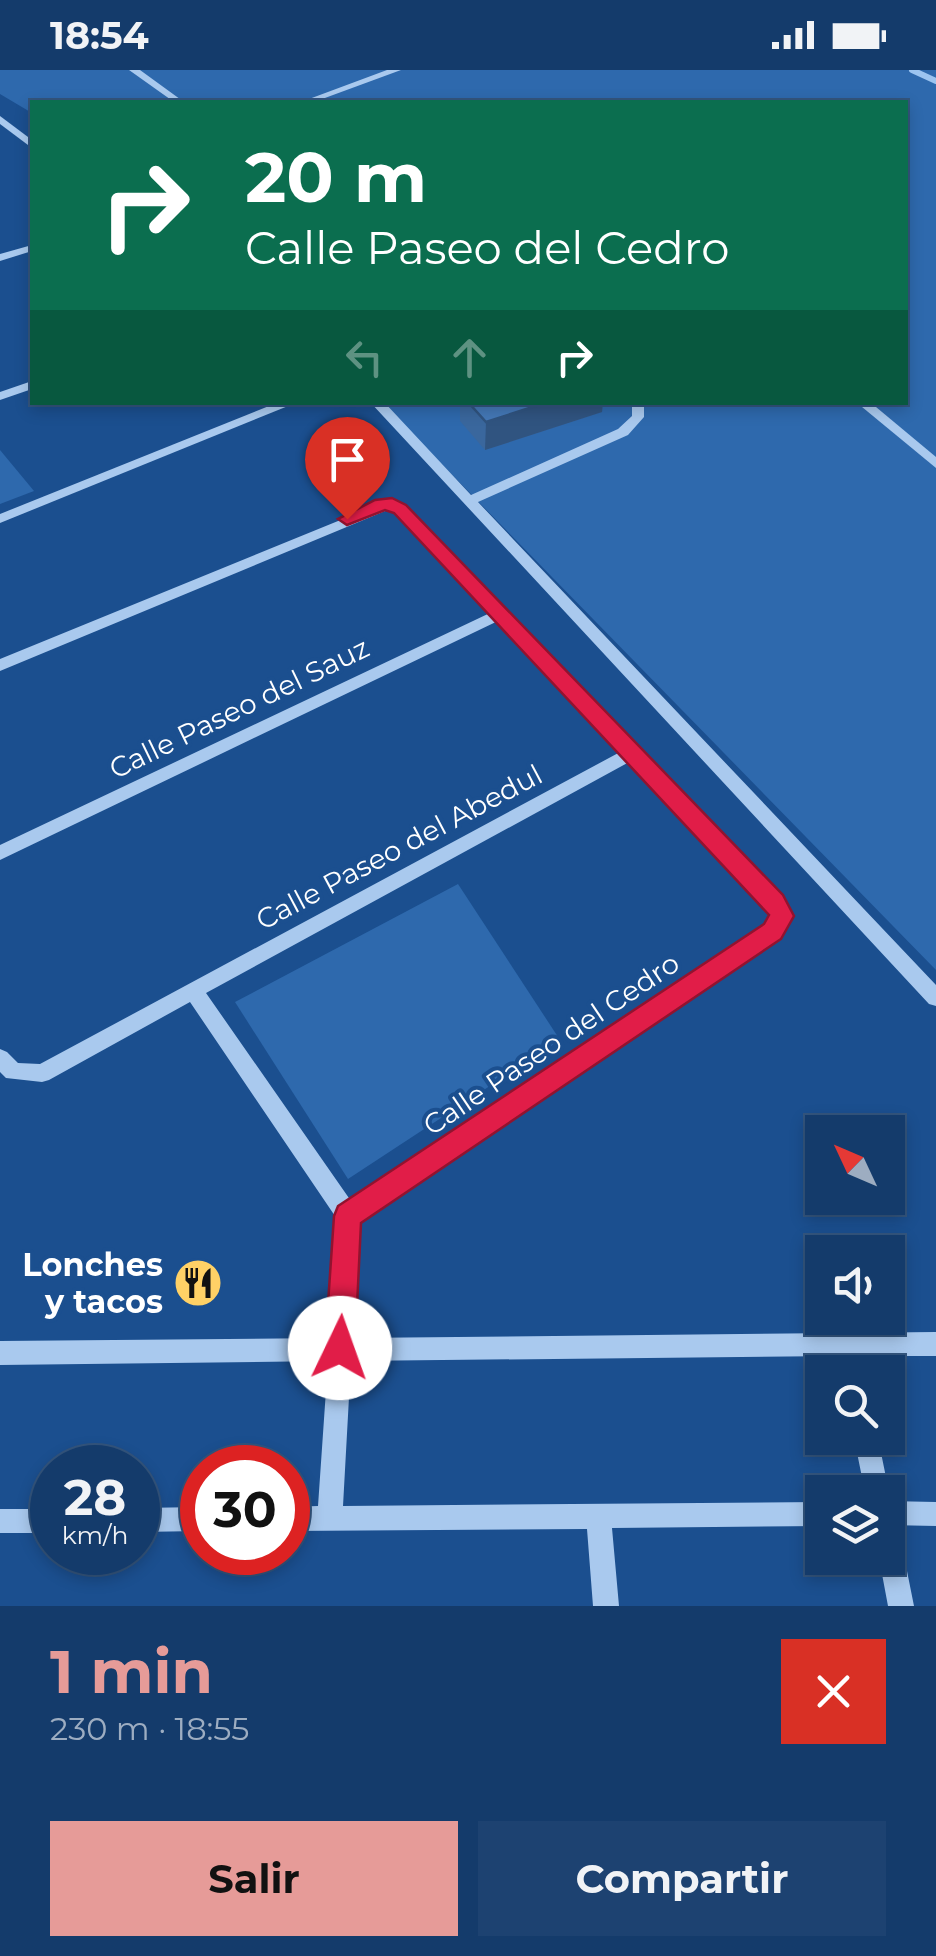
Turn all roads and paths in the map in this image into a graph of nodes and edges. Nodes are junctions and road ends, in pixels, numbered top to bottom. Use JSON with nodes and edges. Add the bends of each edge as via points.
{"nodes":[{"id":1,"x":134,"y":70,"type":"edge"},
{"id":2,"x":396,"y":70,"type":"edge"},
{"id":3,"x":176,"y":100,"type":"edge"},
{"id":4,"x":312,"y":100,"type":"edge"},
{"id":5,"x":0,"y":119,"type":"edge"},
{"id":6,"x":30,"y":143,"type":"edge"},
{"id":7,"x":30,"y":249,"type":"edge"},
{"id":8,"x":0,"y":258,"type":"edge"},
{"id":9,"x":30,"y":386,"type":"edge"},
{"id":10,"x":0,"y":396,"type":"edge"},
{"id":11,"x":285,"y":405,"type":"edge"},
{"id":12,"x":379,"y":405,"type":"edge"},
{"id":13,"x":638,"y":405,"type":"edge"},
{"id":14,"x":866,"y":405,"type":"edge"},
{"id":15,"x":936,"y":464,"type":"edge"},
{"id":16,"x":468,"y":501,"type":"junction"},
{"id":17,"x":0,"y":519,"type":"edge"},
{"id":18,"x":502,"y":613,"type":"junction"},
{"id":19,"x":0,"y":665,"type":"edge"},
{"id":20,"x":632,"y":752,"type":"junction"},
{"id":21,"x":0,"y":853,"type":"edge"},
{"id":22,"x":193,"y":990,"type":"junction"},
{"id":23,"x":936,"y":998,"type":"edge"},
{"id":24,"x":0,"y":1058,"type":"edge"},
{"id":25,"x":348,"y":1216,"type":"junction"},
{"id":26,"x":936,"y":1344,"type":"edge"},
{"id":27,"x":846,"y":1345,"type":"junction"},
{"id":28,"x":340,"y":1348,"type":"junction"},
{"id":29,"x":0,"y":1353,"type":"edge"},
{"id":30,"x":848,"y":1355,"type":"edge"},
{"id":31,"x":905,"y":1513,"type":"edge"},
{"id":32,"x":805,"y":1514,"type":"edge"},
{"id":33,"x":936,"y":1514,"type":"edge"},
{"id":34,"x":598,"y":1516,"type":"junction"},
{"id":35,"x":310,"y":1518,"type":"edge"},
{"id":36,"x":330,"y":1518,"type":"junction"},
{"id":37,"x":30,"y":1520,"type":"edge"},
{"id":38,"x":0,"y":1521,"type":"edge"},
{"id":39,"x":895,"y":1575,"type":"edge"},
{"id":40,"x":606,"y":1606,"type":"edge"},
{"id":41,"x":901,"y":1606,"type":"edge"}],
"edges":[{"from":1,"to":3,"type":"street"},
{"from":2,"to":4,"type":"street"},
{"from":5,"to":6,"type":"street"},
{"from":7,"to":8,"type":"street"},
{"from":9,"to":10,"type":"street"},
{"from":11,"to":17,"type":"street"},
{"from":12,"to":16,"type":"street"},
{"from":13,"to":16,"type":"street","via":[[638,418],[622,432]]},
{"from":14,"to":15,"type":"street"},
{"from":16,"to":23,"type":"street"},
{"from":18,"to":19,"type":"street","via":[[392,503]]},
{"from":18,"to":20,"type":"street"},
{"from":18,"to":21,"type":"street","name":"Calle Paseo del Sauz"},
{"from":20,"to":22,"type":"street","name":"Calle Paseo del Abedul"},
{"from":20,"to":25,"type":"street","name":"Calle Paseo del Cedro","via":[[782,916],[772,932]]},
{"from":22,"to":24,"type":"street","via":[[42,1073],[14,1072]]},
{"from":22,"to":25,"type":"street"},
{"from":25,"to":28,"type":"street"},
{"from":26,"to":27,"type":"street"},
{"from":27,"to":28,"type":"street"},
{"from":27,"to":30,"type":"street"},
{"from":28,"to":29,"type":"street"},
{"from":28,"to":36,"type":"street"},
{"from":31,"to":33,"type":"street"},
{"from":32,"to":34,"type":"street"},
{"from":34,"to":36,"type":"street"},
{"from":34,"to":40,"type":"street"},
{"from":35,"to":36,"type":"street"},
{"from":37,"to":38,"type":"street"},
{"from":39,"to":41,"type":"street"}]}
